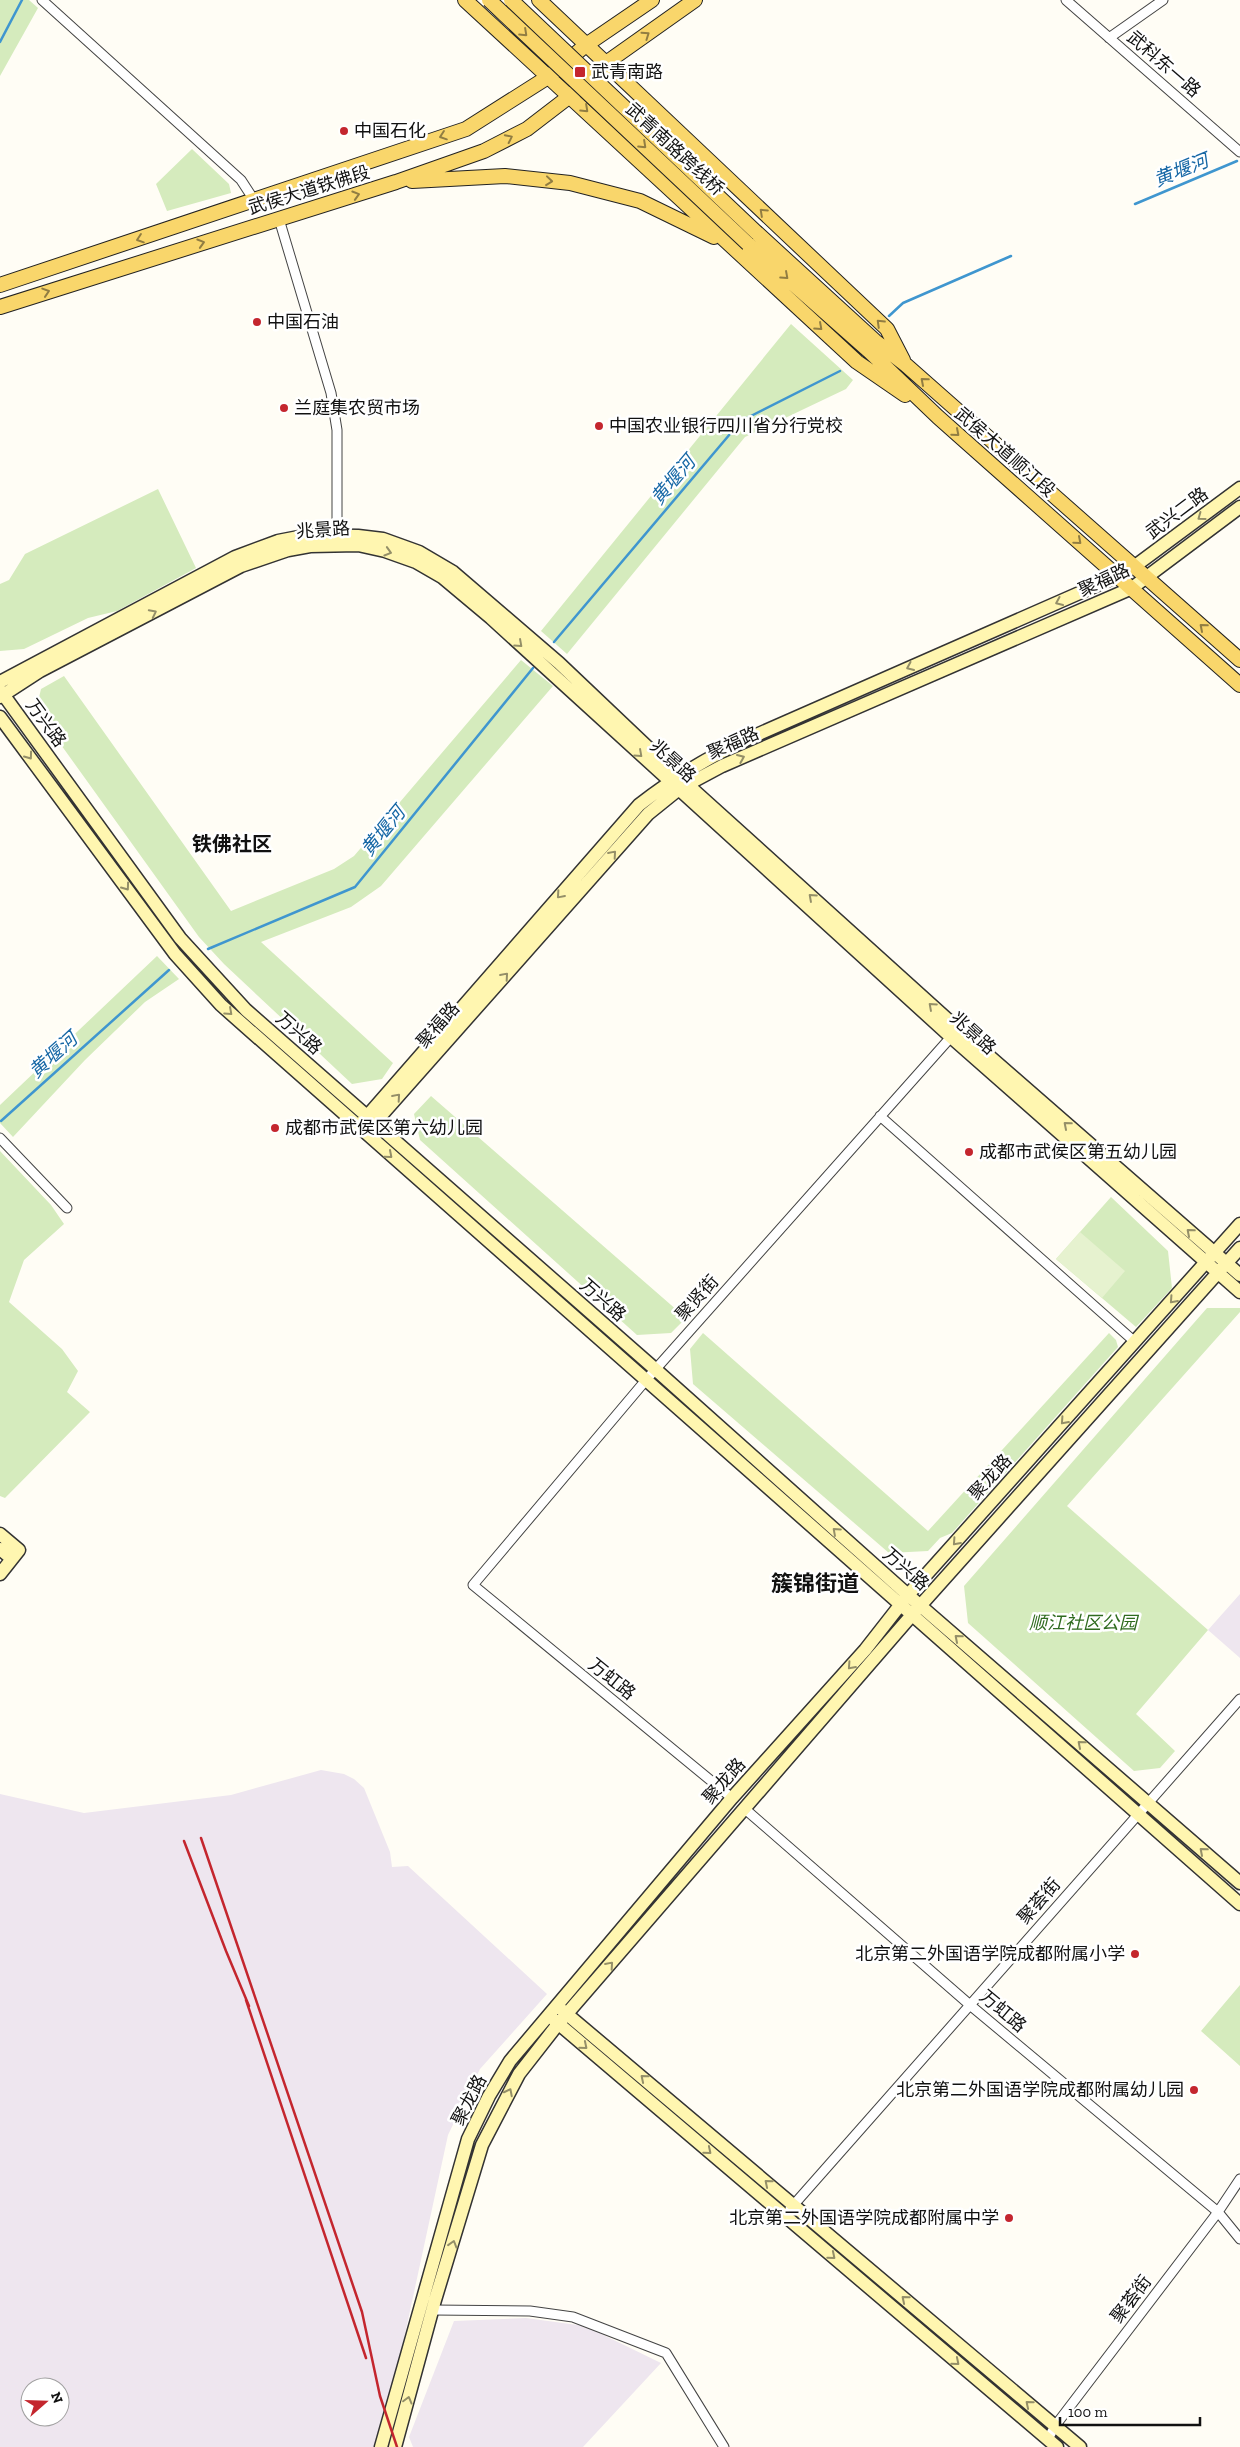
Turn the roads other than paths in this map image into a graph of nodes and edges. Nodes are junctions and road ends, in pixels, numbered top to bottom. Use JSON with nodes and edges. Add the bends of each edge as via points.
{"nodes":[{"id":1,"x":42,"y":0,"type":"edge"},
{"id":2,"x":465,"y":0,"type":"edge"},
{"id":3,"x":489,"y":0,"type":"edge"},
{"id":4,"x":511,"y":0,"type":"edge"},
{"id":5,"x":538,"y":0,"type":"edge"},
{"id":6,"x":652,"y":0,"type":"edge"},
{"id":7,"x":695,"y":0,"type":"edge"},
{"id":8,"x":1066,"y":0,"type":"edge"},
{"id":9,"x":1163,"y":0,"type":"edge"},
{"id":10,"x":1109,"y":38,"type":"junction"},
{"id":11,"x":586,"y":45,"type":"junction"},
{"id":12,"x":606,"y":63,"type":"junction"},
{"id":13,"x":548,"y":77,"type":"junction"},
{"id":14,"x":570,"y":96,"type":"junction"},
{"id":15,"x":1240,"y":152,"type":"edge"},
{"id":16,"x":396,"y":182,"type":"junction"},
{"id":17,"x":254,"y":200,"type":"junction"},
{"id":18,"x":279,"y":219,"type":"junction"},
{"id":19,"x":753,"y":238,"type":"junction"},
{"id":20,"x":728,"y":244,"type":"junction"},
{"id":21,"x":0,"y":285,"type":"edge"},
{"id":22,"x":0,"y":307,"type":"edge"},
{"id":23,"x":906,"y":365,"type":"junction"},
{"id":24,"x":938,"y":417,"type":"junction"},
{"id":25,"x":1240,"y":488,"type":"edge"},
{"id":26,"x":1240,"y":507,"type":"edge"},
{"id":27,"x":337,"y":536,"type":"junction"},
{"id":28,"x":1135,"y":566,"type":"junction"},
{"id":29,"x":1118,"y":576,"type":"junction"},
{"id":30,"x":1147,"y":578,"type":"junction"},
{"id":31,"x":1132,"y":588,"type":"junction"},
{"id":32,"x":1224,"y":646,"type":"junction"},
{"id":33,"x":1240,"y":660,"type":"edge"},
{"id":34,"x":1214,"y":661,"type":"junction"},
{"id":35,"x":1240,"y":685,"type":"edge"},
{"id":36,"x":1,"y":691,"type":"edge"},
{"id":37,"x":0,"y":717,"type":"edge"},
{"id":38,"x":679,"y":783,"type":"junction"},
{"id":39,"x":951,"y":1037,"type":"junction"},
{"id":40,"x":880,"y":1116,"type":"junction"},
{"id":41,"x":371,"y":1119,"type":"junction"},
{"id":42,"x":361,"y":1130,"type":"junction"},
{"id":43,"x":0,"y":1138,"type":"edge"},
{"id":44,"x":67,"y":1208,"type":"dead end"},
{"id":45,"x":1240,"y":1224,"type":"edge"},
{"id":46,"x":1240,"y":1248,"type":"edge"},
{"id":47,"x":1210,"y":1258,"type":"junction"},
{"id":48,"x":1222,"y":1268,"type":"junction"},
{"id":49,"x":1240,"y":1275,"type":"edge"},
{"id":50,"x":1240,"y":1292,"type":"edge"},
{"id":51,"x":1135,"y":1342,"type":"junction"},
{"id":52,"x":655,"y":1369,"type":"junction"},
{"id":53,"x":646,"y":1380,"type":"junction"},
{"id":54,"x":0,"y":1534,"type":"edge"},
{"id":55,"x":0,"y":1549,"type":"edge"},
{"id":56,"x":15,"y":1555,"type":"junction"},
{"id":57,"x":0,"y":1574,"type":"edge"},
{"id":58,"x":473,"y":1585,"type":"joint"},
{"id":59,"x":908,"y":1595,"type":"junction"},
{"id":60,"x":900,"y":1606,"type":"junction"},
{"id":61,"x":922,"y":1606,"type":"junction"},
{"id":62,"x":911,"y":1616,"type":"junction"},
{"id":63,"x":1240,"y":1700,"type":"edge"},
{"id":64,"x":732,"y":1798,"type":"junction"},
{"id":65,"x":1148,"y":1802,"type":"junction"},
{"id":66,"x":745,"y":1809,"type":"junction"},
{"id":67,"x":1138,"y":1815,"type":"junction"},
{"id":68,"x":1240,"y":1883,"type":"edge"},
{"id":69,"x":1240,"y":1904,"type":"edge"},
{"id":70,"x":556,"y":2004,"type":"junction"},
{"id":71,"x":970,"y":2005,"type":"junction"},
{"id":72,"x":548,"y":2014,"type":"junction"},
{"id":73,"x":567,"y":2014,"type":"junction"},
{"id":74,"x":558,"y":2024,"type":"junction"},
{"id":75,"x":1240,"y":2178,"type":"edge"},
{"id":76,"x":794,"y":2205,"type":"junction"},
{"id":77,"x":1218,"y":2212,"type":"junction"},
{"id":78,"x":785,"y":2216,"type":"junction"},
{"id":79,"x":1240,"y":2239,"type":"edge"},
{"id":80,"x":433,"y":2310,"type":"junction"},
{"id":81,"x":1055,"y":2426,"type":"junction"},
{"id":82,"x":1052,"y":2443,"type":"edge"},
{"id":83,"x":381,"y":2447,"type":"edge"},
{"id":84,"x":395,"y":2447,"type":"edge"},
{"id":85,"x":724,"y":2447,"type":"edge"},
{"id":86,"x":1080,"y":2447,"type":"edge"}],
"edges":[{"from":1,"to":17,"type":"street","via":[[241,180]]},
{"from":2,"to":13,"type":"main road"},
{"from":3,"to":19,"type":"main road","name":"武青南路跨线桥","one_way":true,"bridge":true},
{"from":4,"to":19,"type":"main road","name":"武青南路跨线桥","bridge":true},
{"from":5,"to":11,"type":"main road"},
{"from":6,"to":11,"type":"main road"},
{"from":12,"to":7,"type":"main road","one_way":true},
{"from":8,"to":10,"type":"street","name":"武科东一路"},
{"from":9,"to":10,"type":"street"},
{"from":10,"to":15,"type":"street","name":"武科东一路"},
{"from":11,"to":12,"type":"main road"},
{"from":11,"to":13,"type":"main road","name":"武侯大道铁佛段"},
{"from":12,"to":14,"type":"main road","name":"武侯大道铁佛段"},
{"from":23,"to":12,"type":"main road","one_way":true,"via":[[886,329]]},
{"from":13,"to":14,"type":"main road"},
{"from":13,"to":17,"type":"main road","name":"武侯大道铁佛段","one_way":true,"via":[[466,129]]},
{"from":16,"to":14,"type":"main road","name":"武侯大道铁佛段","one_way":true,"via":[[484,151],[528,129]]},
{"from":14,"to":20,"type":"main road","one_way":true},
{"from":18,"to":16,"type":"main road","name":"武侯大道铁佛段","one_way":true},
{"from":16,"to":20,"type":"main road","one_way":true,"via":[[505,176],[570,183],[640,201]]},
{"from":17,"to":21,"type":"main road","name":"武侯大道铁佛段","one_way":true},
{"from":22,"to":18,"type":"main road","name":"武侯大道铁佛段","one_way":true},
{"from":18,"to":27,"type":"street","via":[[331,393],[337,430]]},
{"from":19,"to":23,"type":"main road","name":"武侯大道顺江段"},
{"from":19,"to":24,"type":"main road","name":"武侯大道顺江段","one_way":true},
{"from":20,"to":24,"type":"main road","one_way":true,"via":[[857,362]]},
{"from":28,"to":23,"type":"main road","name":"武侯大道顺江段","one_way":true},
{"from":24,"to":29,"type":"main road","name":"武侯大道顺江段","one_way":true},
{"from":25,"to":28,"type":"main road","name":"武兴二路","one_way":true},
{"from":26,"to":30,"type":"main road","name":"聚福路"},
{"from":27,"to":36,"type":"main road","name":"兆景路","via":[[278,541],[235,557]]},
{"from":27,"to":38,"type":"main road","name":"兆景路","via":[[383,539],[419,552],[452,572],[559,663]]},
{"from":28,"to":29,"type":"main road","name":"武兴二路"},
{"from":28,"to":30,"type":"main road","name":"武侯大道顺江段"},
{"from":29,"to":31,"type":"main road","name":"武侯大道顺江段"},
{"from":29,"to":38,"type":"main road","name":"武兴二路","one_way":true,"via":[[714,754]]},
{"from":30,"to":31,"type":"main road","name":"聚福路"},
{"from":32,"to":30,"type":"main road","name":"武侯大道顺江段","one_way":true},
{"from":31,"to":34,"type":"main road","name":"武侯大道顺江段"},
{"from":38,"to":31,"type":"main road","name":"聚福路","one_way":true},
{"from":32,"to":33,"type":"main road","name":"武侯大道顺江段"},
{"from":32,"to":34,"type":"main road"},
{"from":34,"to":35,"type":"main road","name":"武侯大道顺江段"},
{"from":36,"to":38,"type":"main road","name":"兆景路","one_way":true,"via":[[241,566],[310,546],[358,545],[416,562],[442,577]]},
{"from":36,"to":41,"type":"main road","name":"万兴路","via":[[180,938],[246,1010]]},
{"from":37,"to":42,"type":"main road","one_way":true,"via":[[175,954],[221,1005]]},
{"from":38,"to":39,"type":"main road","name":"兆景路"},
{"from":38,"to":41,"type":"main road","name":"聚福路"},
{"from":47,"to":38,"type":"main road","name":"兆景路","one_way":true,"via":[[957,1028]]},
{"from":39,"to":40,"type":"street","name":"聚贤街"},
{"from":39,"to":47,"type":"main road","name":"兆景路"},
{"from":40,"to":51,"type":"street"},
{"from":40,"to":52,"type":"street","name":"聚贤街"},
{"from":41,"to":42,"type":"main road","name":"聚福路"},
{"from":41,"to":52,"type":"main road","name":"万兴路"},
{"from":42,"to":53,"type":"main road","one_way":true},
{"from":43,"to":44,"type":"street"},
{"from":45,"to":47,"type":"main road","name":"聚龙路"},
{"from":46,"to":48,"type":"main road","name":"聚龙路"},
{"from":47,"to":48,"type":"main road","name":"兆景路"},
{"from":47,"to":51,"type":"main road","name":"聚龙路","one_way":true},
{"from":48,"to":49,"type":"main road","name":"兆景路"},
{"from":48,"to":50,"type":"main road","name":"兆景路"},
{"from":48,"to":61,"type":"main road","name":"聚龙路"},
{"from":51,"to":59,"type":"main road","name":"聚龙路","one_way":true},
{"from":52,"to":53,"type":"street","name":"聚贤街"},
{"from":59,"to":52,"type":"main road","name":"万兴路","one_way":true},
{"from":53,"to":58,"type":"street","name":"聚贤街"},
{"from":53,"to":60,"type":"main road"},
{"from":54,"to":56,"type":"main road"},
{"from":55,"to":56,"type":"main road"},
{"from":56,"to":57,"type":"main road"},
{"from":58,"to":64,"type":"street","name":"万虹路"},
{"from":59,"to":60,"type":"main road","name":"聚龙路"},
{"from":59,"to":61,"type":"main road","name":"万兴路"},
{"from":60,"to":62,"type":"main road"},
{"from":60,"to":64,"type":"main road","name":"聚龙路","one_way":true,"via":[[865,1650]]},
{"from":61,"to":62,"type":"main road","name":"聚龙路"},
{"from":65,"to":61,"type":"main road","name":"万兴路","one_way":true},
{"from":62,"to":66,"type":"main road","name":"聚龙路"},
{"from":62,"to":67,"type":"main road"},
{"from":63,"to":65,"type":"street","name":"聚荟街"},
{"from":64,"to":70,"type":"main road","name":"聚龙路"},
{"from":65,"to":67,"type":"street","name":"聚荟街"},
{"from":68,"to":65,"type":"main road","name":"万兴路","one_way":true},
{"from":66,"to":71,"type":"street","name":"万虹路"},
{"from":73,"to":66,"type":"main road","name":"聚龙路","one_way":true},
{"from":67,"to":69,"type":"main road"},
{"from":67,"to":71,"type":"street","name":"聚荟街"},
{"from":70,"to":72,"type":"main road","name":"聚龙路"},
{"from":70,"to":73,"type":"main road"},
{"from":71,"to":76,"type":"street","name":"聚荟街"},
{"from":71,"to":77,"type":"street","name":"万虹路"},
{"from":72,"to":74,"type":"main road"},
{"from":72,"to":83,"type":"main road","name":"聚龙路","via":[[510,2061],[468,2138]]},
{"from":73,"to":74,"type":"main road","name":"聚龙路"},
{"from":76,"to":73,"type":"main road","one_way":true},
{"from":74,"to":78,"type":"main road","one_way":true},
{"from":80,"to":74,"type":"main road","name":"聚龙路","one_way":true,"via":[[482,2145],[519,2074]]},
{"from":75,"to":77,"type":"street","name":"聚荟街"},
{"from":76,"to":78,"type":"street","name":"聚荟街"},
{"from":81,"to":76,"type":"main road","one_way":true},
{"from":77,"to":79,"type":"street","name":"万虹路"},
{"from":77,"to":81,"type":"street","name":"聚荟街"},
{"from":78,"to":82,"type":"main road","one_way":true},
{"from":84,"to":80,"type":"main road","name":"聚龙路","one_way":true},
{"from":80,"to":85,"type":"street","via":[[530,2311],[572,2317],[666,2353]]},
{"from":81,"to":82,"type":"street","name":"聚荟街"},
{"from":81,"to":86,"type":"main road"}]}
